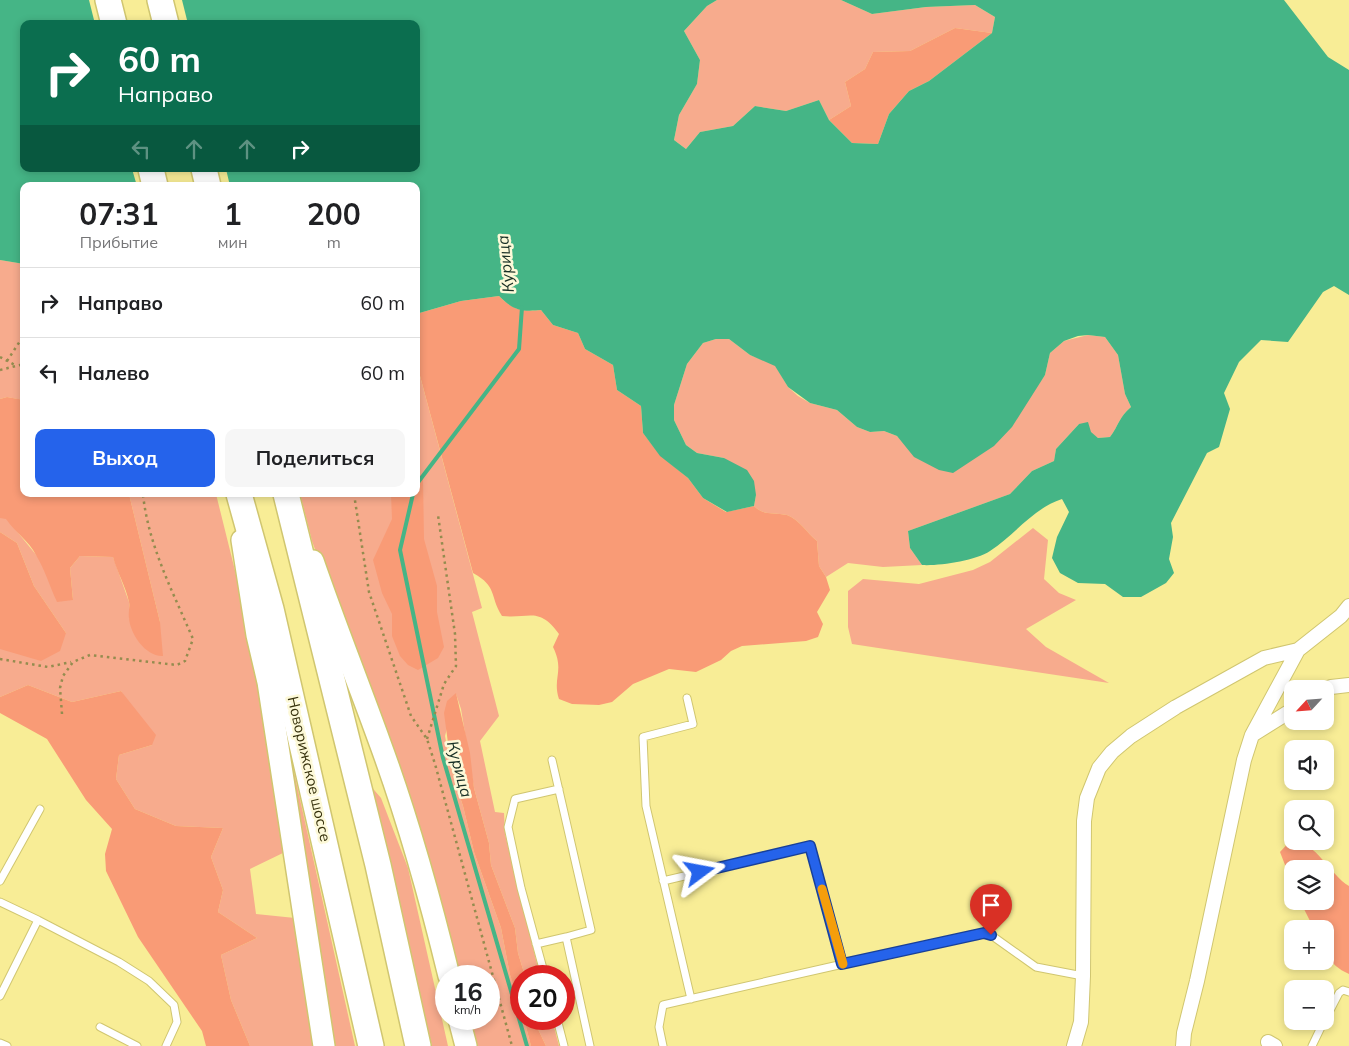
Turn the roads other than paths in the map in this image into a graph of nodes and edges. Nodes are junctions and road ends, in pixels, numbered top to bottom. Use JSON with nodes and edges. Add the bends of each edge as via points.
{"nodes":[{"id":1,"x":108,"y":0,"type":"edge"},
{"id":2,"x":160,"y":0,"type":"edge"},
{"id":3,"x":113,"y":20,"type":"edge"},
{"id":4,"x":165,"y":20,"type":"edge"},
{"id":5,"x":235,"y":497,"type":"edge"},
{"id":6,"x":240,"y":497,"type":"edge"},
{"id":7,"x":287,"y":497,"type":"edge"},
{"id":8,"x":291,"y":497,"type":"edge"},
{"id":9,"x":1349,"y":606,"type":"edge"},
{"id":10,"x":1298,"y":650,"type":"junction"},
{"id":11,"x":1349,"y":685,"type":"edge"},
{"id":12,"x":1334,"y":686,"type":"edge"},
{"id":13,"x":686,"y":698,"type":"dead end"},
{"id":14,"x":1284,"y":715,"type":"edge"},
{"id":15,"x":1252,"y":735,"type":"junction"},
{"id":16,"x":552,"y":760,"type":"dead end"},
{"id":17,"x":559,"y":789,"type":"junction"},
{"id":18,"x":40,"y":809,"type":"dead end"},
{"id":19,"x":0,"y":881,"type":"edge"},
{"id":20,"x":662,"y":881,"type":"junction"},
{"id":21,"x":0,"y":902,"type":"edge"},
{"id":22,"x":38,"y":920,"type":"junction"},
{"id":23,"x":566,"y":937,"type":"junction"},
{"id":24,"x":536,"y":944,"type":"junction"},
{"id":25,"x":842,"y":964,"type":"junction"},
{"id":26,"x":446,"y":965,"type":"edge"},
{"id":27,"x":541,"y":965,"type":"edge"},
{"id":28,"x":1083,"y":976,"type":"junction"},
{"id":29,"x":1349,"y":992,"type":"edge"},
{"id":30,"x":0,"y":996,"type":"edge"},
{"id":31,"x":691,"y":999,"type":"junction"},
{"id":32,"x":1334,"y":1003,"type":"edge"},
{"id":33,"x":100,"y":1027,"type":"dead end"},
{"id":34,"x":462,"y":1030,"type":"edge"},
{"id":35,"x":560,"y":1030,"type":"edge"},
{"id":36,"x":1320,"y":1030,"type":"edge"},
{"id":37,"x":1183,"y":1039,"type":"edge"},
{"id":38,"x":0,"y":1043,"type":"edge"},
{"id":39,"x":7,"y":1046,"type":"edge"},
{"id":40,"x":137,"y":1046,"type":"edge"},
{"id":41,"x":166,"y":1046,"type":"edge"},
{"id":42,"x":324,"y":1046,"type":"edge"},
{"id":43,"x":371,"y":1046,"type":"edge"},
{"id":44,"x":418,"y":1046,"type":"edge"},
{"id":45,"x":466,"y":1046,"type":"edge"},
{"id":46,"x":564,"y":1046,"type":"edge"},
{"id":47,"x":590,"y":1046,"type":"edge"},
{"id":48,"x":663,"y":1046,"type":"edge"},
{"id":49,"x":1074,"y":1046,"type":"edge"},
{"id":50,"x":1174,"y":1046,"type":"edge"},
{"id":51,"x":1312,"y":1046,"type":"edge"}],
"edges":[{"from":1,"to":3,"type":"highway"},
{"from":2,"to":4,"type":"highway"},
{"from":5,"to":42,"type":"main road","via":[[268,682]]},
{"from":6,"to":43,"type":"highway","name":"Новорижское шоссе","via":[[271,609]]},
{"from":7,"to":44,"type":"highway","via":[[378,865]]},
{"from":8,"to":26,"type":"main road","via":[[411,834]]},
{"from":9,"to":10,"type":"street"},
{"from":10,"to":15,"type":"street"},
{"from":10,"to":28,"type":"street","via":[[1264,658],[1176,707],[1131,736],[1099,768],[1087,798],[1084,821]]},
{"from":11,"to":12,"type":"street"},
{"from":13,"to":20,"type":"lane","via":[[692,724],[643,737],[646,806]]},
{"from":14,"to":15,"type":"street"},
{"from":15,"to":37,"type":"street"},
{"from":16,"to":17,"type":"lane"},
{"from":17,"to":23,"type":"lane","via":[[592,930]]},
{"from":17,"to":24,"type":"lane","via":[[515,799],[508,827]]},
{"from":18,"to":19,"type":"lane"},
{"from":20,"to":25,"type":"lane","via":[[810,846]]},
{"from":20,"to":31,"type":"lane"},
{"from":21,"to":22,"type":"lane"},
{"from":22,"to":30,"type":"lane"},
{"from":22,"to":41,"type":"lane","via":[[150,981],[174,1005],[177,1022]]},
{"from":23,"to":24,"type":"lane"},
{"from":23,"to":47,"type":"lane"},
{"from":24,"to":27,"type":"lane"},
{"from":25,"to":28,"type":"lane","via":[[984,933],[1036,967]]},
{"from":25,"to":31,"type":"lane"},
{"from":28,"to":49,"type":"street","via":[[1080,1022]]},
{"from":29,"to":32,"type":"lane","via":[[1343,990]]},
{"from":31,"to":48,"type":"lane","via":[[663,1005],[659,1027]]},
{"from":33,"to":40,"type":"lane"},
{"from":34,"to":45,"type":"main road"},
{"from":35,"to":46,"type":"lane"},
{"from":36,"to":51,"type":"lane"},
{"from":37,"to":50,"type":"street"},
{"from":38,"to":39,"type":"lane"}]}
